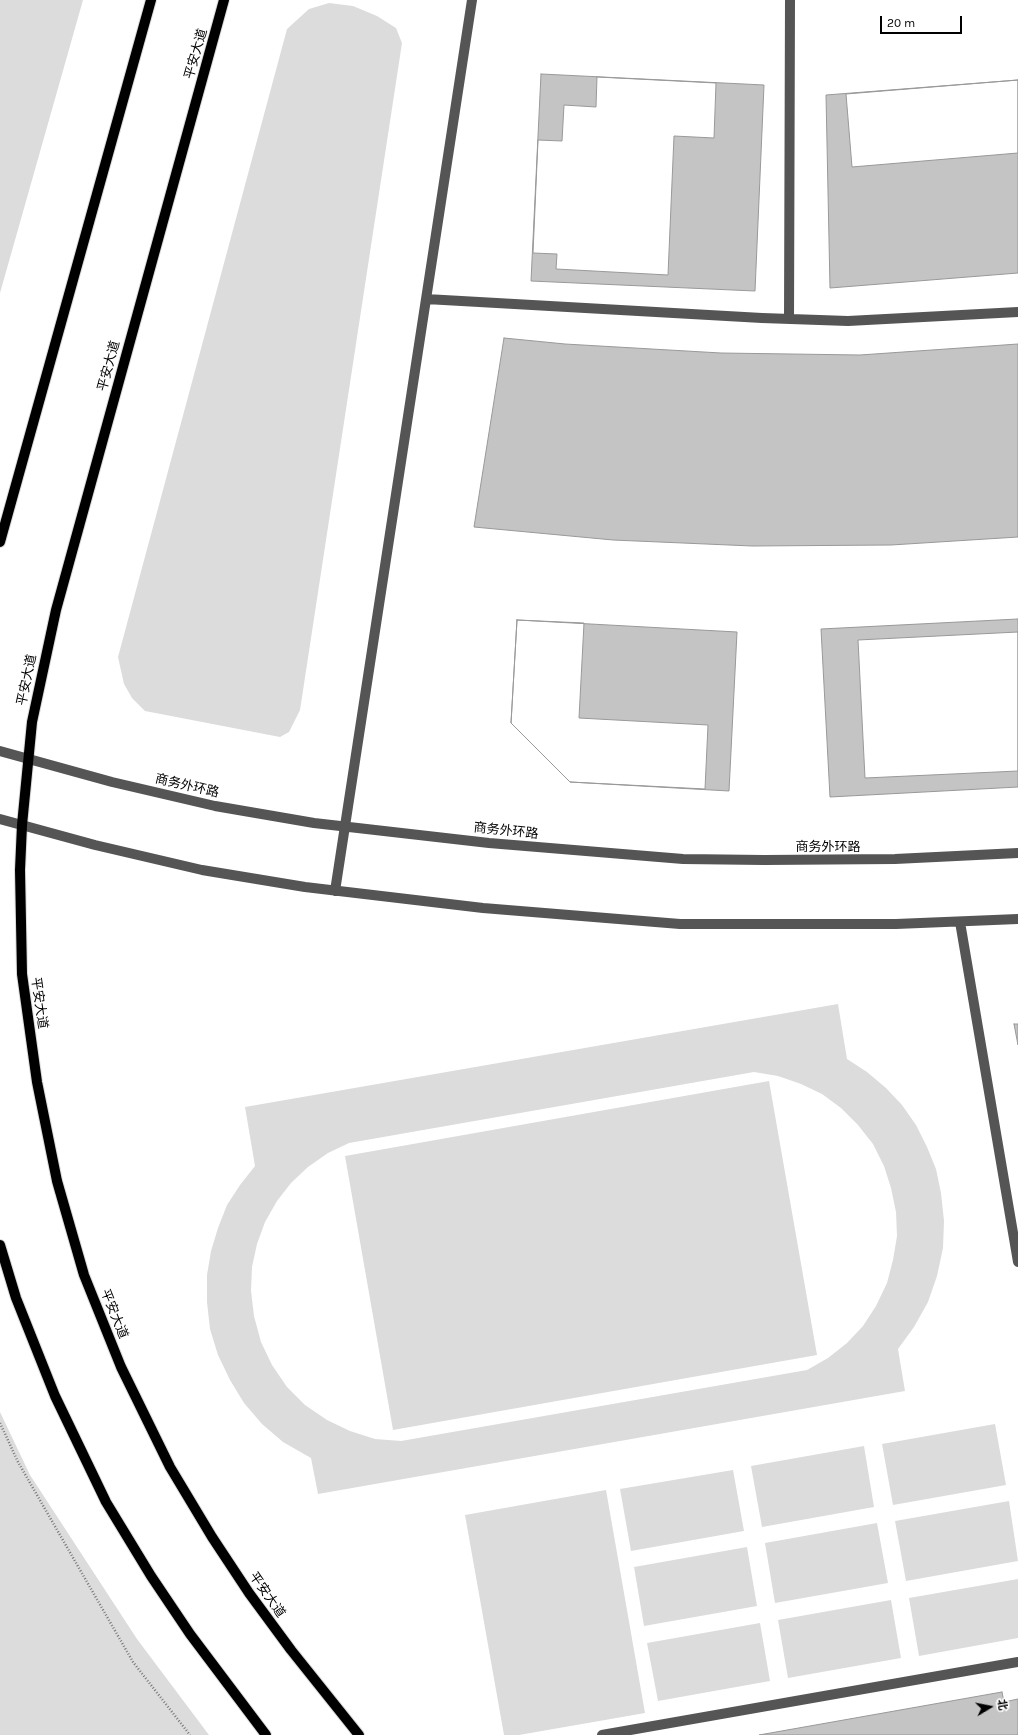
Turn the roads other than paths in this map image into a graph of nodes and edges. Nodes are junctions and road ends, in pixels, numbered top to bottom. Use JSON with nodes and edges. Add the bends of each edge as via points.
{"nodes":[{"id":1,"x":151,"y":0,"type":"edge"},
{"id":2,"x":224,"y":0,"type":"edge"},
{"id":3,"x":472,"y":0,"type":"edge"},
{"id":4,"x":790,"y":0,"type":"edge"},
{"id":5,"x":426,"y":299,"type":"junction"},
{"id":6,"x":1018,"y":312,"type":"edge"},
{"id":7,"x":789,"y":319,"type":"junction"},
{"id":8,"x":0,"y":542,"type":"edge"},
{"id":9,"x":0,"y":751,"type":"edge"},
{"id":10,"x":28,"y":759,"type":"junction"},
{"id":11,"x":0,"y":818,"type":"edge"},
{"id":12,"x":22,"y":825,"type":"junction"},
{"id":13,"x":345,"y":827,"type":"junction"},
{"id":14,"x":1018,"y":854,"type":"edge"},
{"id":15,"x":335,"y":891,"type":"junction"},
{"id":16,"x":1018,"y":919,"type":"edge"},
{"id":17,"x":960,"y":922,"type":"junction"},
{"id":18,"x":0,"y":1245,"type":"edge"},
{"id":19,"x":1018,"y":1262,"type":"edge"},
{"id":20,"x":1018,"y":1662,"type":"edge"},
{"id":21,"x":266,"y":1735,"type":"edge"},
{"id":22,"x":359,"y":1735,"type":"edge"},
{"id":23,"x":602,"y":1735,"type":"edge"}],
"edges":[{"from":1,"to":8,"type":"main road"},
{"from":2,"to":10,"type":"main road","name":"平安大道","via":[[56,610],[32,722]]},
{"from":3,"to":5,"type":"street"},
{"from":4,"to":7,"type":"street"},
{"from":5,"to":7,"type":"street"},
{"from":5,"to":13,"type":"street"},
{"from":6,"to":7,"type":"street","via":[[848,320]]},
{"from":9,"to":10,"type":"street","name":"商务外环路"},
{"from":10,"to":12,"type":"main road","name":"平安大道"},
{"from":10,"to":13,"type":"street","name":"商务外环路","via":[[215,806]]},
{"from":11,"to":12,"type":"street"},
{"from":12,"to":15,"type":"street","via":[[202,870]]},
{"from":12,"to":22,"type":"main road","name":"平安大道","via":[[22,974],[36,1074],[57,1182],[84,1275],[121,1367],[170,1467],[249,1593]]},
{"from":13,"to":14,"type":"street","name":"商务外环路","via":[[489,843],[683,859],[895,859]]},
{"from":13,"to":15,"type":"street"},
{"from":15,"to":17,"type":"street","via":[[483,908],[680,924]]},
{"from":16,"to":17,"type":"street"},
{"from":17,"to":19,"type":"street"},
{"from":18,"to":21,"type":"main road","via":[[16,1298],[55,1396],[106,1502],[190,1634]]},
{"from":20,"to":23,"type":"street"}]}
